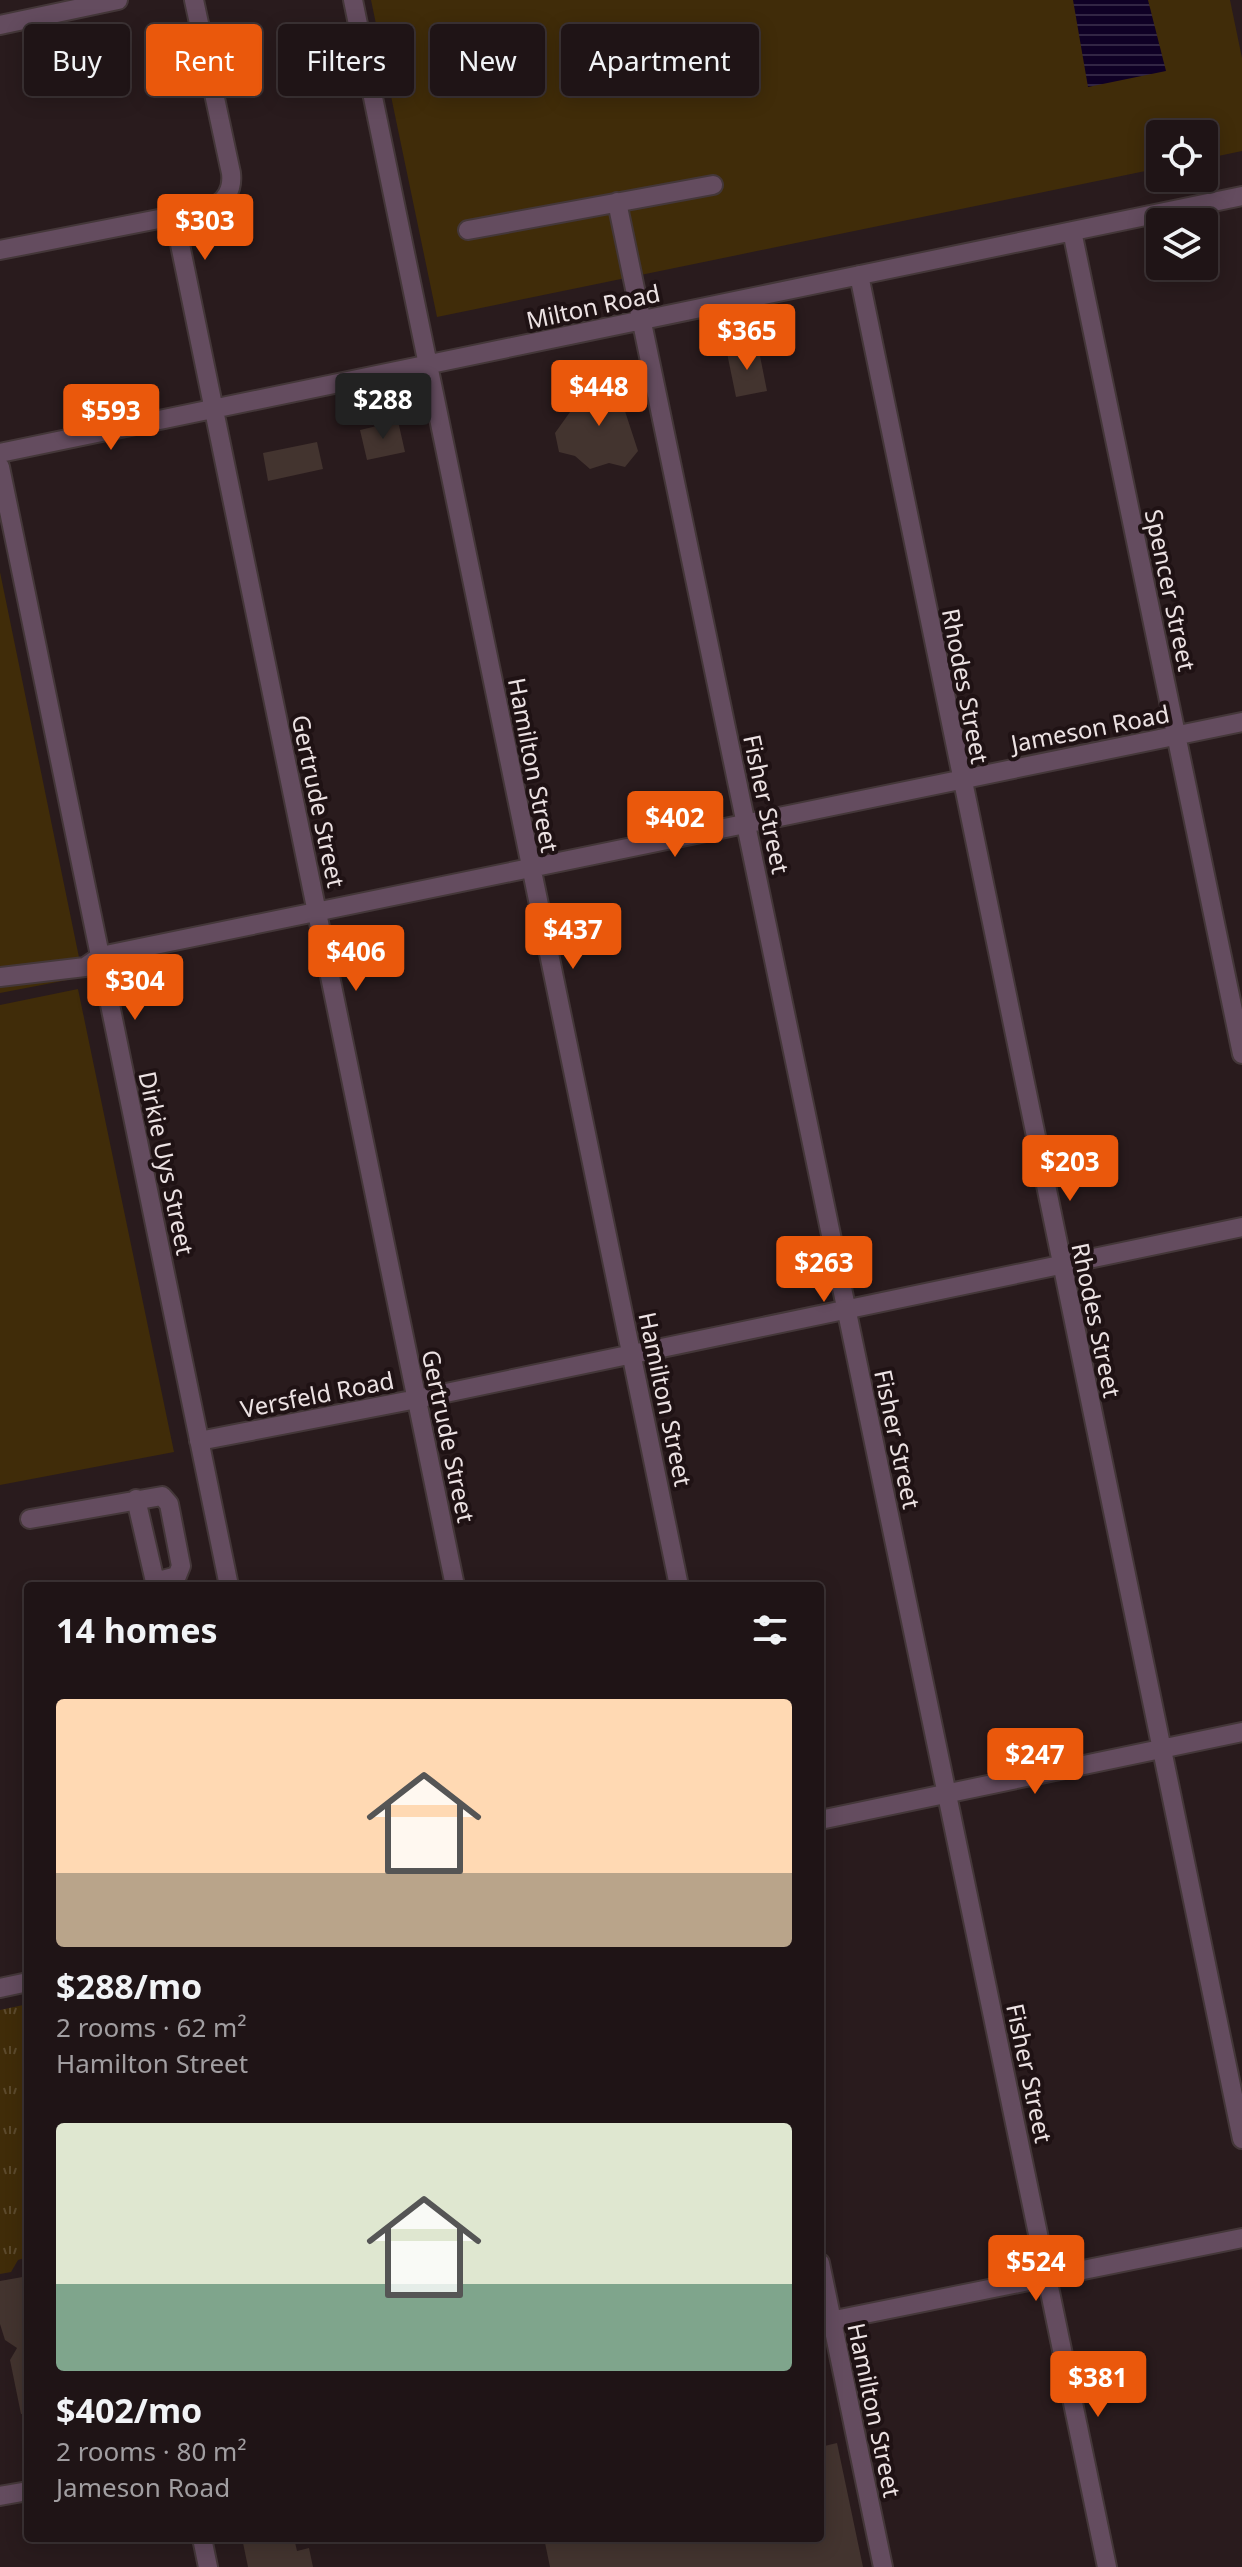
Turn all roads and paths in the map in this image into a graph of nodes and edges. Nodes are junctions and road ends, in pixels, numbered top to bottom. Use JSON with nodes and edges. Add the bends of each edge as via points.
{"nodes":[{"id":1,"x":118,"y":0,"type":"edge"},
{"id":2,"x":194,"y":0,"type":"edge"},
{"id":3,"x":353,"y":0,"type":"edge"},
{"id":4,"x":0,"y":25,"type":"edge"},
{"id":5,"x":713,"y":185,"type":"dead end"},
{"id":6,"x":1242,"y":196,"type":"edge"},
{"id":7,"x":617,"y":202,"type":"junction"},
{"id":8,"x":174,"y":215,"type":"junction"},
{"id":9,"x":468,"y":230,"type":"dead end"},
{"id":10,"x":1072,"y":231,"type":"junction"},
{"id":11,"x":0,"y":250,"type":"edge"},
{"id":12,"x":859,"y":275,"type":"junction"},
{"id":13,"x":644,"y":320,"type":"junction"},
{"id":14,"x":428,"y":364,"type":"junction"},
{"id":15,"x":214,"y":409,"type":"junction"},
{"id":16,"x":0,"y":453,"type":"edge"},
{"id":17,"x":0,"y":467,"type":"edge"},
{"id":18,"x":1242,"y":722,"type":"edge"},
{"id":19,"x":1177,"y":735,"type":"junction"},
{"id":20,"x":960,"y":777,"type":"junction"},
{"id":21,"x":746,"y":823,"type":"junction"},
{"id":22,"x":530,"y":867,"type":"junction"},
{"id":23,"x":317,"y":911,"type":"junction"},
{"id":24,"x":101,"y":956,"type":"junction"},
{"id":25,"x":0,"y":977,"type":"edge"},
{"id":26,"x":1242,"y":1054,"type":"edge"},
{"id":27,"x":1242,"y":1227,"type":"edge"},
{"id":28,"x":1061,"y":1264,"type":"junction"},
{"id":29,"x":847,"y":1310,"type":"junction"},
{"id":30,"x":632,"y":1352,"type":"junction"},
{"id":31,"x":417,"y":1399,"type":"junction"},
{"id":32,"x":199,"y":1441,"type":"junction"},
{"id":33,"x":136,"y":1499,"type":"junction"},
{"id":34,"x":30,"y":1519,"type":"dead end"},
{"id":35,"x":156,"y":1582,"type":"edge"},
{"id":36,"x":161,"y":1582,"type":"edge"},
{"id":37,"x":228,"y":1582,"type":"edge"},
{"id":38,"x":454,"y":1582,"type":"edge"},
{"id":39,"x":678,"y":1582,"type":"edge"},
{"id":40,"x":1242,"y":1732,"type":"edge"},
{"id":41,"x":1161,"y":1750,"type":"junction"},
{"id":42,"x":946,"y":1793,"type":"junction"},
{"id":43,"x":824,"y":1819,"type":"edge"},
{"id":44,"x":24,"y":1983,"type":"edge"},
{"id":45,"x":0,"y":1988,"type":"edge"},
{"id":46,"x":1242,"y":2139,"type":"edge"},
{"id":47,"x":1242,"y":2238,"type":"edge"},
{"id":48,"x":1049,"y":2279,"type":"junction"},
{"id":49,"x":826,"y":2322,"type":"edge"},
{"id":50,"x":24,"y":2492,"type":"edge"},
{"id":51,"x":0,"y":2496,"type":"edge"},
{"id":52,"x":203,"y":2542,"type":"edge"},
{"id":53,"x":208,"y":2567,"type":"edge"},
{"id":54,"x":883,"y":2567,"type":"edge"},
{"id":55,"x":1107,"y":2567,"type":"edge"}],
"edges":[{"from":1,"to":4,"type":"street"},
{"from":2,"to":8,"type":"street","via":[[231,190],[219,205]]},
{"from":3,"to":14,"type":"street","name":"Hamilton Street"},
{"from":5,"to":7,"type":"street"},
{"from":6,"to":10,"type":"street","name":"Milton Road"},
{"from":7,"to":9,"type":"street"},
{"from":7,"to":13,"type":"street","name":"Fisher Street"},
{"from":8,"to":11,"type":"street"},
{"from":8,"to":15,"type":"street","name":"Gertrude Street"},
{"from":10,"to":12,"type":"street","name":"Milton Road"},
{"from":10,"to":19,"type":"street","name":"Spencer Street"},
{"from":12,"to":13,"type":"street","name":"Milton Road"},
{"from":12,"to":20,"type":"street","name":"Rhodes Street"},
{"from":13,"to":14,"type":"street","name":"Milton Road"},
{"from":13,"to":21,"type":"street","name":"Fisher Street"},
{"from":14,"to":15,"type":"street","name":"Milton Road"},
{"from":14,"to":22,"type":"street","name":"Hamilton Street"},
{"from":15,"to":16,"type":"street","name":"Milton Road"},
{"from":15,"to":23,"type":"street","name":"Gertrude Street"},
{"from":17,"to":24,"type":"street","name":"Dirkie Uys Street"},
{"from":18,"to":19,"type":"street","name":"Jameson Road"},
{"from":19,"to":20,"type":"street","name":"Jameson Road"},
{"from":19,"to":26,"type":"street","name":"Spencer Street"},
{"from":20,"to":21,"type":"street","name":"Jameson Road"},
{"from":20,"to":28,"type":"street","name":"Rhodes Street"},
{"from":21,"to":22,"type":"street","name":"Jameson Road"},
{"from":21,"to":29,"type":"street","name":"Fisher Street"},
{"from":22,"to":23,"type":"street","name":"Jameson Road"},
{"from":22,"to":30,"type":"street","name":"Hamilton Street"},
{"from":23,"to":24,"type":"street","name":"Jameson Road"},
{"from":23,"to":31,"type":"street","name":"Gertrude Street"},
{"from":24,"to":25,"type":"street","name":"Jameson Road","via":[[85,967]]},
{"from":24,"to":32,"type":"street","name":"Dirkie Uys Street"},
{"from":27,"to":28,"type":"street","name":"Versfeld Road"},
{"from":28,"to":29,"type":"street","name":"Versfeld Road"},
{"from":28,"to":41,"type":"street","name":"Rhodes Street"},
{"from":29,"to":30,"type":"street","name":"Versfeld Road"},
{"from":29,"to":42,"type":"street","name":"Fisher Street"},
{"from":30,"to":31,"type":"street","name":"Versfeld Road"},
{"from":30,"to":39,"type":"street","name":"Hamilton Street"},
{"from":31,"to":32,"type":"street","name":"Versfeld Road"},
{"from":31,"to":38,"type":"street","name":"Gertrude Street"},
{"from":32,"to":37,"type":"street","name":"Dirkie Uys Street"},
{"from":33,"to":34,"type":"street"},
{"from":33,"to":35,"type":"street"},
{"from":33,"to":36,"type":"street","via":[[162,1496],[169,1504],[181,1566],[177,1576]]},
{"from":40,"to":41,"type":"street"},
{"from":41,"to":42,"type":"street"},
{"from":41,"to":46,"type":"street","name":"Rhodes Street"},
{"from":42,"to":43,"type":"street"},
{"from":42,"to":48,"type":"street","name":"Fisher Street"},
{"from":44,"to":45,"type":"street"},
{"from":47,"to":48,"type":"street"},
{"from":48,"to":49,"type":"street"},
{"from":48,"to":55,"type":"street","name":"Fisher Street"},
{"from":49,"to":54,"type":"street","name":"Hamilton Street"},
{"from":50,"to":51,"type":"street"},
{"from":52,"to":53,"type":"street"}]}
